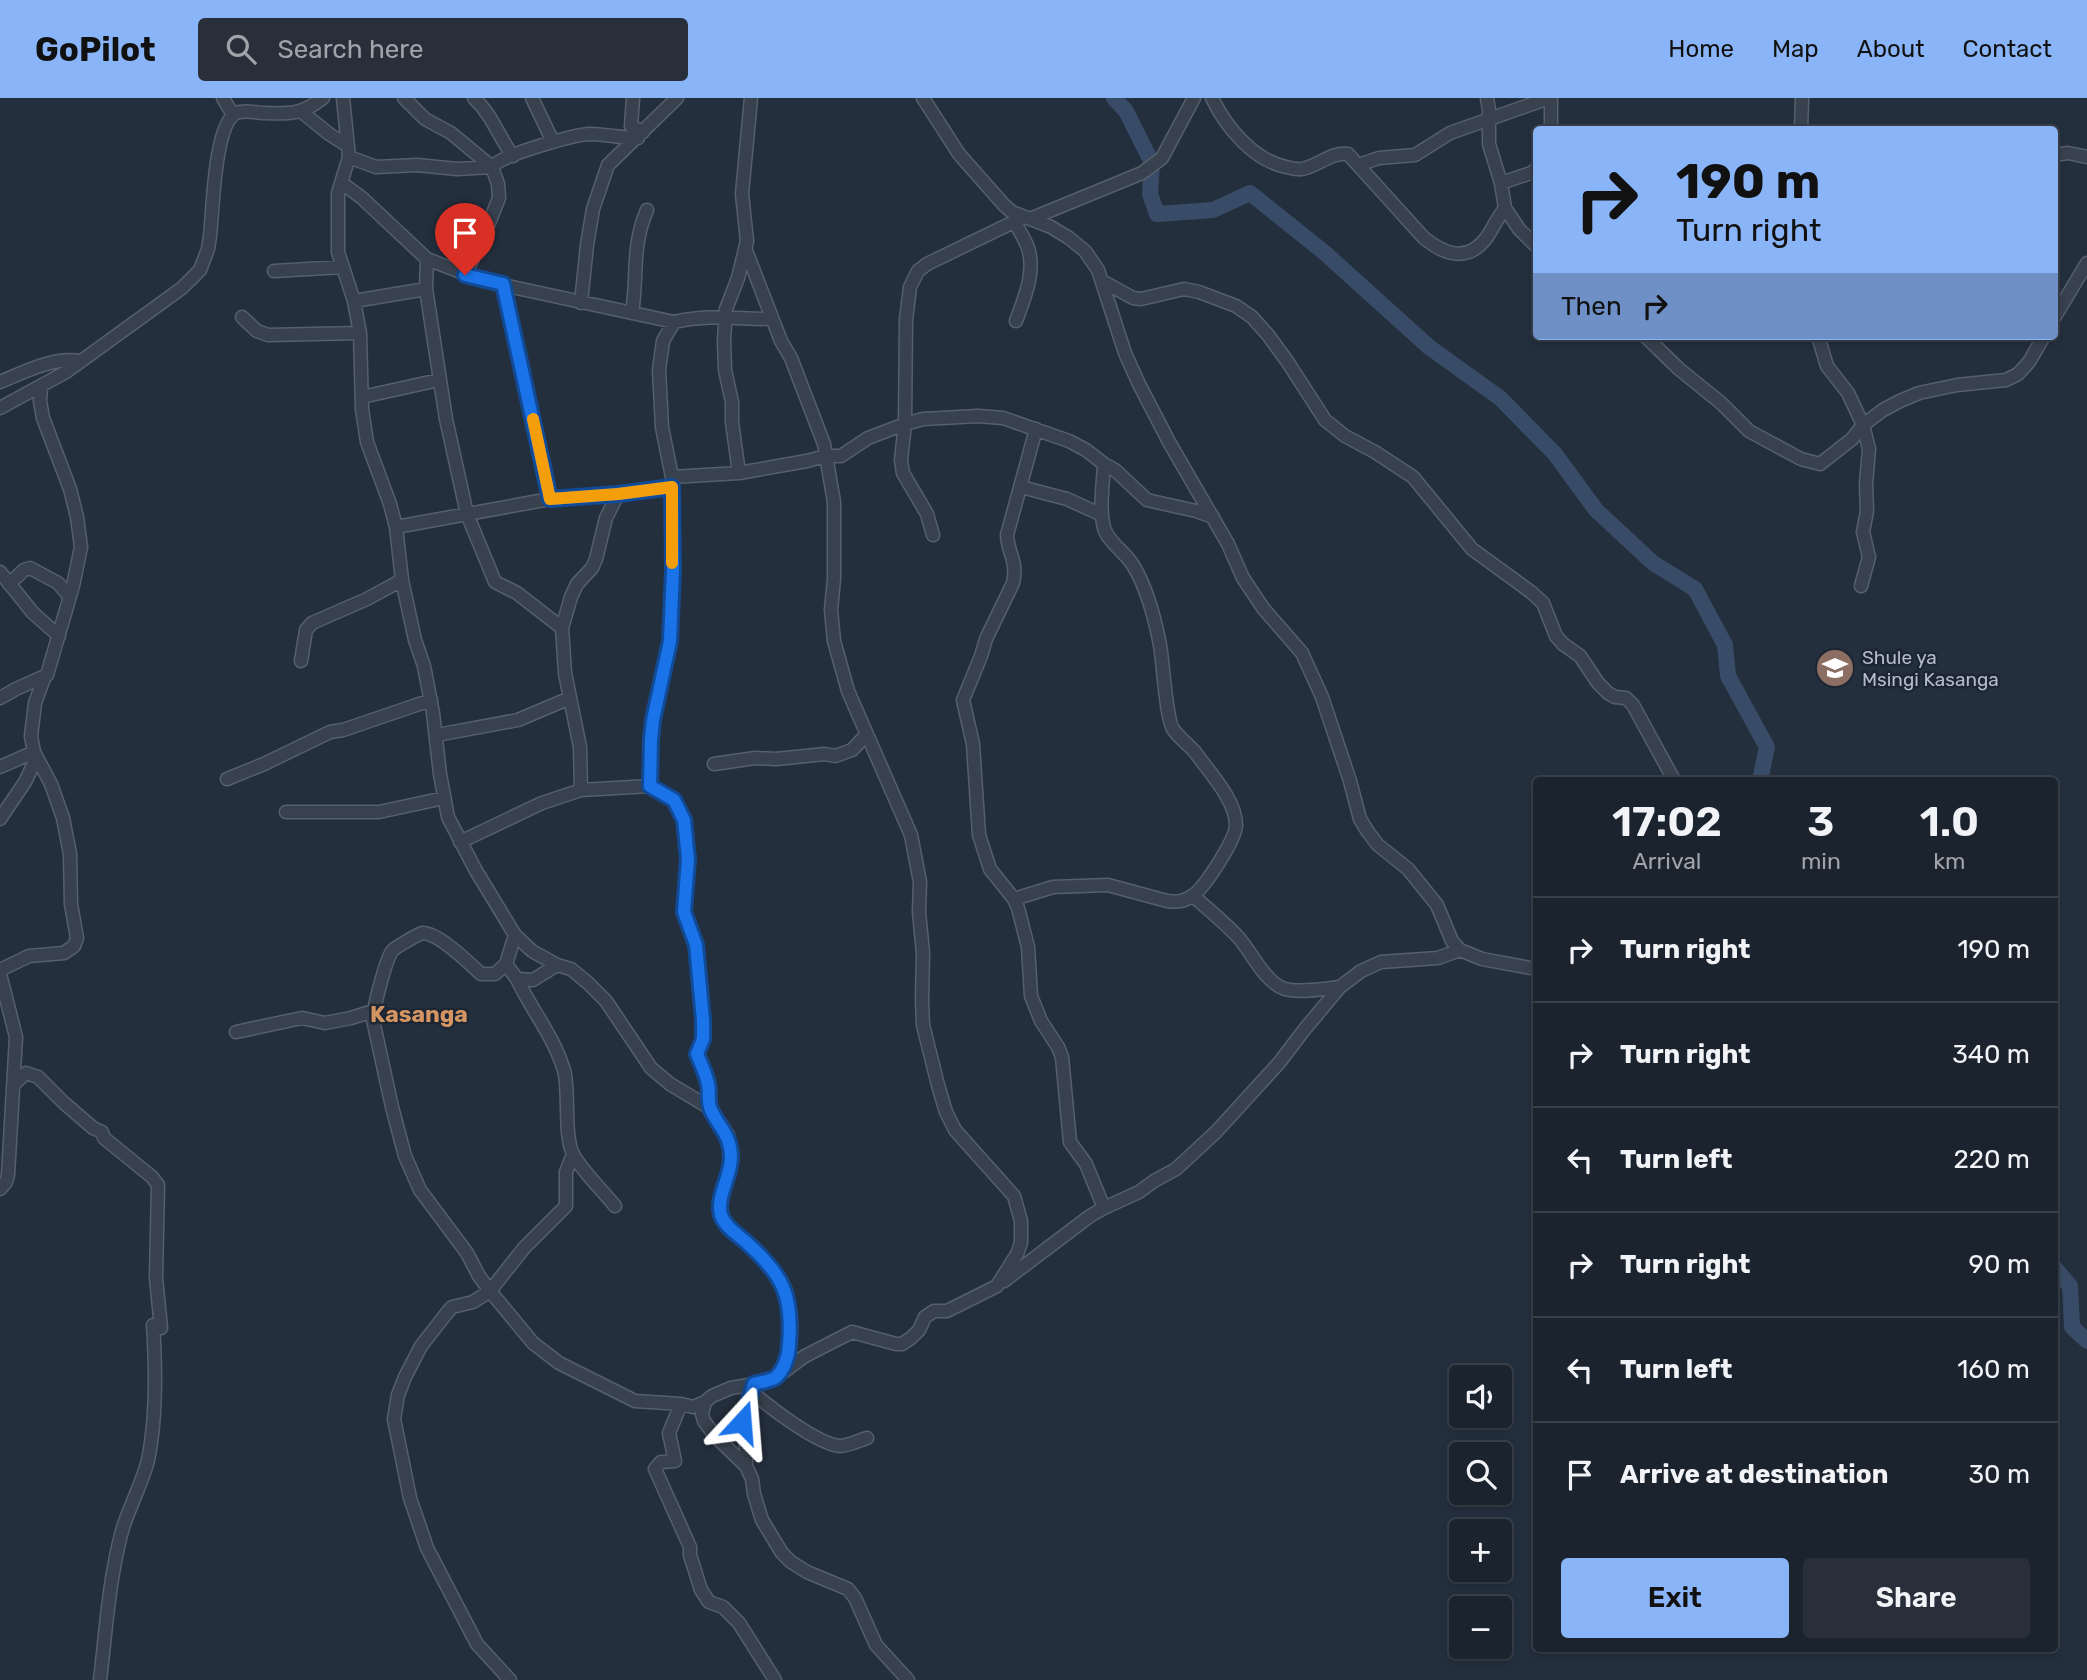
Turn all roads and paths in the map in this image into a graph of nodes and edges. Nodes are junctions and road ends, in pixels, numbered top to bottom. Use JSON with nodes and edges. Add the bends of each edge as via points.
{"nodes":[{"id":1,"x":223,"y":98,"type":"edge"},
{"id":2,"x":323,"y":98,"type":"edge"},
{"id":3,"x":343,"y":98,"type":"edge"},
{"id":4,"x":404,"y":98,"type":"edge"},
{"id":5,"x":474,"y":98,"type":"edge"},
{"id":6,"x":532,"y":98,"type":"edge"},
{"id":7,"x":633,"y":98,"type":"edge"},
{"id":8,"x":677,"y":98,"type":"edge"},
{"id":9,"x":751,"y":98,"type":"edge"},
{"id":10,"x":923,"y":98,"type":"edge"},
{"id":11,"x":1194,"y":98,"type":"edge"},
{"id":12,"x":1212,"y":98,"type":"edge"},
{"id":13,"x":1487,"y":98,"type":"edge"},
{"id":14,"x":1550,"y":98,"type":"edge"},
{"id":15,"x":1802,"y":98,"type":"edge"},
{"id":16,"x":302,"y":112,"type":"junction"},
{"id":17,"x":233,"y":115,"type":"junction"},
{"id":18,"x":1489,"y":121,"type":"junction"},
{"id":19,"x":1551,"y":126,"type":"edge"},
{"id":20,"x":1801,"y":126,"type":"edge"},
{"id":21,"x":634,"y":133,"type":"junction"},
{"id":22,"x":553,"y":142,"type":"junction"},
{"id":23,"x":348,"y":151,"type":"junction"},
{"id":24,"x":2058,"y":154,"type":"edge"},
{"id":25,"x":513,"y":156,"type":"junction"},
{"id":26,"x":2087,"y":157,"type":"edge"},
{"id":27,"x":1358,"y":165,"type":"junction"},
{"id":28,"x":492,"y":167,"type":"junction"},
{"id":29,"x":1533,"y":171,"type":"edge"},
{"id":30,"x":342,"y":183,"type":"junction"},
{"id":31,"x":1501,"y":183,"type":"junction"},
{"id":32,"x":1505,"y":208,"type":"junction"},
{"id":33,"x":647,"y":210,"type":"dead end"},
{"id":34,"x":1023,"y":220,"type":"junction"},
{"id":35,"x":1533,"y":243,"type":"edge"},
{"id":36,"x":746,"y":248,"type":"junction"},
{"id":37,"x":426,"y":259,"type":"junction"},
{"id":38,"x":2087,"y":263,"type":"edge"},
{"id":39,"x":342,"y":267,"type":"junction"},
{"id":40,"x":274,"y":271,"type":"dead end"},
{"id":41,"x":465,"y":275,"type":"junction"},
{"id":42,"x":1102,"y":281,"type":"junction"},
{"id":43,"x":503,"y":284,"type":"junction"},
{"id":44,"x":426,"y":289,"type":"junction"},
{"id":45,"x":354,"y":301,"type":"junction"},
{"id":46,"x":582,"y":303,"type":"junction"},
{"id":47,"x":2058,"y":311,"type":"edge"},
{"id":48,"x":632,"y":313,"type":"junction"},
{"id":49,"x":242,"y":317,"type":"dead end"},
{"id":50,"x":726,"y":317,"type":"junction"},
{"id":51,"x":772,"y":319,"type":"junction"},
{"id":52,"x":1016,"y":321,"type":"dead end"},
{"id":53,"x":674,"y":322,"type":"junction"},
{"id":54,"x":360,"y":333,"type":"junction"},
{"id":55,"x":1650,"y":340,"type":"edge"},
{"id":56,"x":1819,"y":340,"type":"edge"},
{"id":57,"x":2043,"y":340,"type":"edge"},
{"id":58,"x":79,"y":361,"type":"junction"},
{"id":59,"x":439,"y":380,"type":"junction"},
{"id":60,"x":0,"y":382,"type":"edge"},
{"id":61,"x":41,"y":387,"type":"junction"},
{"id":62,"x":362,"y":397,"type":"junction"},
{"id":63,"x":0,"y":408,"type":"edge"},
{"id":64,"x":905,"y":424,"type":"junction"},
{"id":65,"x":1863,"y":425,"type":"junction"},
{"id":66,"x":1036,"y":429,"type":"junction"},
{"id":67,"x":825,"y":456,"type":"junction"},
{"id":68,"x":1104,"y":464,"type":"junction"},
{"id":69,"x":739,"y":472,"type":"junction"},
{"id":70,"x":672,"y":482,"type":"junction"},
{"id":71,"x":1021,"y":487,"type":"junction"},
{"id":72,"x":618,"y":494,"type":"junction"},
{"id":73,"x":550,"y":499,"type":"junction"},
{"id":74,"x":467,"y":514,"type":"junction"},
{"id":75,"x":1102,"y":515,"type":"junction"},
{"id":76,"x":1213,"y":517,"type":"junction"},
{"id":77,"x":396,"y":527,"type":"junction"},
{"id":78,"x":933,"y":535,"type":"dead end"},
{"id":79,"x":0,"y":572,"type":"edge"},
{"id":80,"x":402,"y":580,"type":"junction"},
{"id":81,"x":9,"y":584,"type":"junction"},
{"id":82,"x":1861,"y":586,"type":"dead end"},
{"id":83,"x":69,"y":596,"type":"junction"},
{"id":84,"x":562,"y":628,"type":"junction"},
{"id":85,"x":59,"y":636,"type":"junction"},
{"id":86,"x":301,"y":661,"type":"dead end"},
{"id":87,"x":45,"y":676,"type":"junction"},
{"id":88,"x":0,"y":698,"type":"edge"},
{"id":89,"x":570,"y":698,"type":"junction"},
{"id":90,"x":431,"y":700,"type":"junction"},
{"id":91,"x":867,"y":734,"type":"junction"},
{"id":92,"x":437,"y":735,"type":"junction"},
{"id":93,"x":35,"y":756,"type":"junction"},
{"id":94,"x":714,"y":764,"type":"dead end"},
{"id":95,"x":0,"y":766,"type":"edge"},
{"id":96,"x":1672,"y":777,"type":"edge"},
{"id":97,"x":227,"y":779,"type":"dead end"},
{"id":98,"x":650,"y":786,"type":"junction"},
{"id":99,"x":581,"y":790,"type":"junction"},
{"id":100,"x":444,"y":798,"type":"junction"},
{"id":101,"x":286,"y":811,"type":"dead end"},
{"id":102,"x":0,"y":819,"type":"edge"},
{"id":103,"x":460,"y":842,"type":"junction"},
{"id":104,"x":1194,"y":896,"type":"junction"},
{"id":105,"x":1014,"y":899,"type":"junction"},
{"id":106,"x":515,"y":935,"type":"junction"},
{"id":107,"x":1460,"y":950,"type":"junction"},
{"id":108,"x":506,"y":964,"type":"junction"},
{"id":109,"x":556,"y":965,"type":"junction"},
{"id":110,"x":1533,"y":968,"type":"edge"},
{"id":111,"x":0,"y":972,"type":"edge"},
{"id":112,"x":517,"y":979,"type":"junction"},
{"id":113,"x":1340,"y":987,"type":"junction"},
{"id":114,"x":373,"y":1010,"type":"junction"},
{"id":115,"x":236,"y":1032,"type":"dead end"},
{"id":116,"x":13,"y":1085,"type":"junction"},
{"id":117,"x":710,"y":1108,"type":"junction"},
{"id":118,"x":573,"y":1154,"type":"junction"},
{"id":119,"x":0,"y":1189,"type":"edge"},
{"id":120,"x":615,"y":1206,"type":"dead end"},
{"id":121,"x":1104,"y":1208,"type":"junction"},
{"id":122,"x":997,"y":1286,"type":"junction"},
{"id":123,"x":490,"y":1291,"type":"junction"},
{"id":124,"x":776,"y":1377,"type":"junction"},
{"id":125,"x":754,"y":1389,"type":"junction"},
{"id":126,"x":705,"y":1402,"type":"junction"},
{"id":127,"x":681,"y":1404,"type":"junction"},
{"id":128,"x":867,"y":1437,"type":"dead end"},
{"id":129,"x":746,"y":1466,"type":"junction"},
{"id":130,"x":100,"y":1680,"type":"edge"},
{"id":131,"x":510,"y":1680,"type":"edge"},
{"id":132,"x":775,"y":1680,"type":"edge"},
{"id":133,"x":908,"y":1680,"type":"edge"}],
"edges":[{"from":1,"to":17,"type":"street"},
{"from":2,"to":16,"type":"street"},
{"from":3,"to":23,"type":"street"},
{"from":4,"to":28,"type":"street","via":[[425,119],[451,133]]},
{"from":5,"to":25,"type":"street"},
{"from":6,"to":22,"type":"street"},
{"from":7,"to":21,"type":"street"},
{"from":8,"to":21,"type":"street"},
{"from":9,"to":36,"type":"street","via":[[742,194]]},
{"from":10,"to":34,"type":"street","via":[[971,168]]},
{"from":11,"to":34,"type":"street","via":[[1162,158],[1142,173]]},
{"from":12,"to":27,"type":"street","via":[[1248,148],[1276,165],[1300,170],[1342,153]]},
{"from":13,"to":18,"type":"street"},
{"from":14,"to":18,"type":"street"},
{"from":14,"to":19,"type":"street"},
{"from":15,"to":20,"type":"street"},
{"from":16,"to":17,"type":"street","via":[[243,111]]},
{"from":16,"to":23,"type":"street"},
{"from":17,"to":58,"type":"street","via":[[225,125],[218,151],[210,236],[200,270],[182,288]]},
{"from":18,"to":27,"type":"street","via":[[1450,134],[1415,155]]},
{"from":18,"to":31,"type":"street","via":[[1489,144]]},
{"from":21,"to":22,"type":"street","via":[[586,134]]},
{"from":21,"to":46,"type":"street","via":[[608,165],[593,209]]},
{"from":22,"to":25,"type":"street"},
{"from":23,"to":28,"type":"street","via":[[376,167]]},
{"from":23,"to":30,"type":"street"},
{"from":24,"to":26,"type":"street"},
{"from":25,"to":28,"type":"street"},
{"from":27,"to":32,"type":"street","via":[[1424,237],[1447,253],[1474,249]]},
{"from":28,"to":41,"type":"street","via":[[499,198]]},
{"from":29,"to":31,"type":"street"},
{"from":30,"to":37,"type":"street"},
{"from":30,"to":39,"type":"street","via":[[338,240]]},
{"from":31,"to":32,"type":"street"},
{"from":32,"to":35,"type":"street"},
{"from":33,"to":48,"type":"street","via":[[637,243]]},
{"from":34,"to":42,"type":"street","via":[[1051,227],[1078,244],[1093,260]]},
{"from":34,"to":52,"type":"street","via":[[1029,279]]},
{"from":34,"to":64,"type":"street","via":[[918,271],[910,287],[906,320]]},
{"from":36,"to":50,"type":"street"},
{"from":36,"to":51,"type":"street"},
{"from":37,"to":41,"type":"street"},
{"from":37,"to":44,"type":"street"},
{"from":38,"to":47,"type":"street"},
{"from":39,"to":40,"type":"street"},
{"from":39,"to":45,"type":"street"},
{"from":41,"to":43,"type":"street"},
{"from":42,"to":76,"type":"street","via":[[1138,382]]},
{"from":42,"to":96,"type":"street","via":[[1141,299],[1184,289],[1199,292],[1252,317],[1325,420],[1413,477],[1472,550],[1543,603],[1563,644],[1580,656],[1608,693],[1633,705]]},
{"from":43,"to":46,"type":"street"},
{"from":43,"to":73,"type":"street"},
{"from":44,"to":45,"type":"street"},
{"from":44,"to":59,"type":"street"},
{"from":45,"to":54,"type":"street"},
{"from":46,"to":48,"type":"street"},
{"from":48,"to":53,"type":"street"},
{"from":49,"to":54,"type":"street","via":[[268,335]]},
{"from":50,"to":51,"type":"street"},
{"from":50,"to":53,"type":"street"},
{"from":50,"to":69,"type":"street","via":[[725,370]]},
{"from":51,"to":67,"type":"street","via":[[791,358]]},
{"from":53,"to":70,"type":"street","via":[[663,341],[659,380]]},
{"from":54,"to":62,"type":"street"},
{"from":55,"to":65,"type":"street","via":[[1749,431],[1801,459],[1820,464]]},
{"from":56,"to":65,"type":"street","via":[[1831,374],[1845,387]]},
{"from":57,"to":65,"type":"street","via":[[2029,362],[2006,380],[1919,393]]},
{"from":58,"to":60,"type":"street","via":[[41,366]]},
{"from":58,"to":61,"type":"street"},
{"from":59,"to":62,"type":"street"},
{"from":59,"to":74,"type":"street"},
{"from":61,"to":63,"type":"street"},
{"from":61,"to":83,"type":"street","via":[[43,418],[77,517],[81,547]]},
{"from":62,"to":77,"type":"street","via":[[367,442]]},
{"from":64,"to":66,"type":"street","via":[[978,416],[1003,418]]},
{"from":64,"to":67,"type":"street","via":[[868,438],[841,456]]},
{"from":64,"to":78,"type":"street","via":[[901,467]]},
{"from":65,"to":82,"type":"street","via":[[1869,449],[1863,532],[1868,557]]},
{"from":66,"to":68,"type":"street","via":[[1086,450]]},
{"from":66,"to":71,"type":"street"},
{"from":67,"to":69,"type":"street"},
{"from":67,"to":91,"type":"street","via":[[834,502],[834,642]]},
{"from":68,"to":75,"type":"street"},
{"from":68,"to":76,"type":"street","via":[[1147,500]]},
{"from":69,"to":70,"type":"street"},
{"from":70,"to":72,"type":"street"},
{"from":70,"to":98,"type":"street","via":[[670,641],[653,720]]},
{"from":71,"to":75,"type":"street"},
{"from":71,"to":105,"type":"street","via":[[1007,535],[1014,556],[1013,583],[963,700],[972,744],[979,835],[990,869]]},
{"from":72,"to":73,"type":"street"},
{"from":72,"to":84,"type":"street","via":[[596,559],[577,584]]},
{"from":73,"to":74,"type":"street"},
{"from":74,"to":77,"type":"street"},
{"from":74,"to":84,"type":"street","via":[[495,582]]},
{"from":75,"to":104,"type":"street","via":[[1105,531],[1135,569],[1147,597],[1160,646],[1171,727],[1225,792],[1234,813],[1233,840]]},
{"from":76,"to":107,"type":"street","via":[[1255,597],[1301,653],[1322,697],[1360,819],[1378,845],[1408,869],[1437,905]]},
{"from":77,"to":80,"type":"street"},
{"from":79,"to":81,"type":"street"},
{"from":80,"to":86,"type":"street","via":[[312,623],[306,630]]},
{"from":80,"to":90,"type":"street"},
{"from":81,"to":83,"type":"street","via":[[30,568],[58,583]]},
{"from":81,"to":85,"type":"street"},
{"from":83,"to":85,"type":"street"},
{"from":84,"to":89,"type":"street"},
{"from":85,"to":87,"type":"street"},
{"from":87,"to":88,"type":"street"},
{"from":87,"to":93,"type":"street","via":[[32,720]]},
{"from":89,"to":92,"type":"street","via":[[518,720]]},
{"from":89,"to":99,"type":"street","via":[[580,747]]},
{"from":90,"to":92,"type":"street"},
{"from":90,"to":97,"type":"street","via":[[330,732]]},
{"from":91,"to":94,"type":"street","via":[[852,750],[835,757],[755,758]]},
{"from":91,"to":122,"type":"street","via":[[911,835],[920,881],[923,1025],[946,1112],[955,1130],[1009,1189],[1018,1206],[1021,1242]]},
{"from":92,"to":100,"type":"street"},
{"from":93,"to":95,"type":"street"},
{"from":93,"to":102,"type":"street","via":[[25,782]]},
{"from":93,"to":111,"type":"street","via":[[63,818],[77,938],[65,953],[29,956]]},
{"from":98,"to":99,"type":"street"},
{"from":98,"to":117,"type":"street","via":[[674,800],[684,820],[688,859],[684,912],[696,945],[703,1020],[697,1054],[708,1084]]},
{"from":99,"to":103,"type":"street"},
{"from":100,"to":101,"type":"street","via":[[379,812]]},
{"from":100,"to":103,"type":"street"},
{"from":103,"to":106,"type":"street"},
{"from":104,"to":105,"type":"street","via":[[1176,902],[1108,885],[1071,885]]},
{"from":104,"to":113,"type":"street","via":[[1238,937],[1277,985],[1286,990]]},
{"from":105,"to":121,"type":"street","via":[[1024,923],[1031,996],[1062,1057],[1070,1142],[1086,1164]]},
{"from":106,"to":108,"type":"street"},
{"from":106,"to":109,"type":"street"},
{"from":107,"to":110,"type":"street"},
{"from":107,"to":113,"type":"street","via":[[1438,958],[1381,962]]},
{"from":108,"to":112,"type":"street"},
{"from":108,"to":114,"type":"street","via":[[495,974],[481,974],[438,937],[422,933],[393,949]]},
{"from":109,"to":112,"type":"street","via":[[533,980]]},
{"from":109,"to":117,"type":"street","via":[[571,969],[600,994],[656,1074]]},
{"from":111,"to":116,"type":"street","via":[[16,1037]]},
{"from":112,"to":118,"type":"street","via":[[546,1028],[565,1073]]},
{"from":113,"to":121,"type":"street","via":[[1216,1132],[1176,1169]]},
{"from":114,"to":115,"type":"street","via":[[325,1023],[302,1018]]},
{"from":114,"to":123,"type":"street","via":[[410,1171]]},
{"from":116,"to":119,"type":"street","via":[[8,1175]]},
{"from":116,"to":130,"type":"street","via":[[26,1073],[38,1077],[158,1185],[156,1278],[161,1328],[153,1325],[152,1426],[147,1462],[116,1563]]},
{"from":117,"to":124,"type":"street","via":[[728,1135],[731,1151],[720,1214],[767,1262],[786,1291],[789,1350]]},
{"from":118,"to":120,"type":"street"},
{"from":118,"to":123,"type":"street","via":[[566,1172],[566,1206]]},
{"from":121,"to":122,"type":"street"},
{"from":122,"to":124,"type":"street","via":[[947,1311],[934,1311],[902,1343],[852,1332]]},
{"from":123,"to":127,"type":"street","via":[[533,1343],[559,1363],[635,1401]]},
{"from":123,"to":131,"type":"street","via":[[473,1302],[452,1307],[421,1346],[398,1395],[394,1419],[410,1498],[427,1548],[477,1644]]},
{"from":124,"to":125,"type":"street"},
{"from":125,"to":126,"type":"street","via":[[731,1388]]},
{"from":125,"to":128,"type":"street","via":[[795,1425],[829,1442],[842,1446]]},
{"from":125,"to":129,"type":"street","via":[[742,1422]]},
{"from":126,"to":127,"type":"street","via":[[693,1407]]},
{"from":126,"to":129,"type":"street","via":[[704,1421]]},
{"from":127,"to":132,"type":"street","via":[[669,1433],[675,1461],[662,1462],[655,1469],[690,1547],[701,1590],[709,1602],[723,1607],[739,1623]]},
{"from":129,"to":133,"type":"street","via":[[762,1520],[782,1553],[807,1572],[848,1589],[876,1645]]}]}
